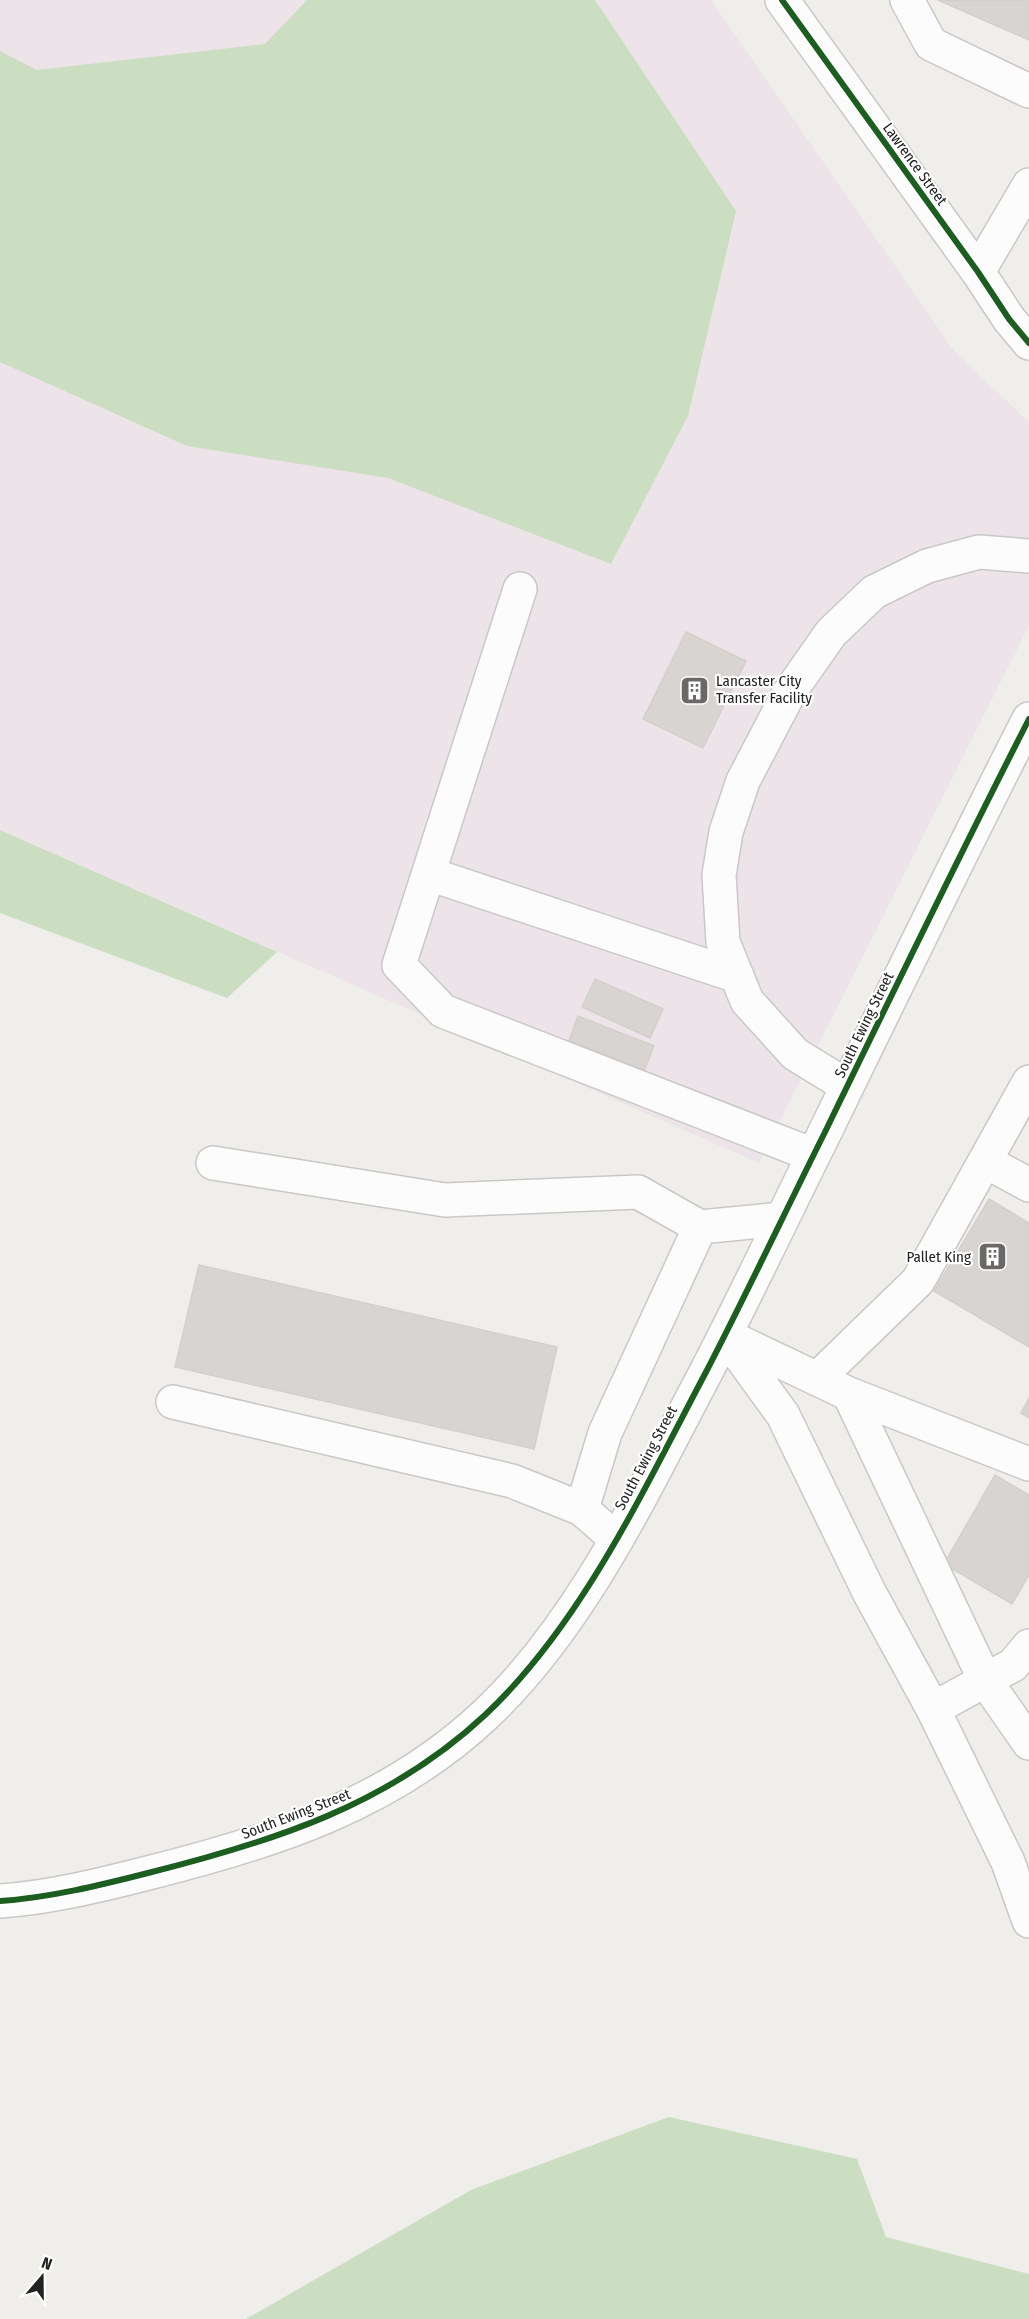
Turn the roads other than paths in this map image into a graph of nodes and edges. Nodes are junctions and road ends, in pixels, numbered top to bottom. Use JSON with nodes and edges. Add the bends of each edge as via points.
{"nodes":[{"id":1,"x":782,"y":0,"type":"edge"},
{"id":2,"x":907,"y":0,"type":"edge"},
{"id":3,"x":1029,"y":91,"type":"edge"},
{"id":4,"x":1029,"y":185,"type":"edge"},
{"id":5,"x":978,"y":272,"type":"junction"},
{"id":6,"x":1029,"y":343,"type":"edge"},
{"id":7,"x":1029,"y":556,"type":"edge"},
{"id":8,"x":520,"y":589,"type":"dead end"},
{"id":9,"x":1029,"y":719,"type":"edge"},
{"id":10,"x":429,"y":874,"type":"junction"},
{"id":11,"x":737,"y":976,"type":"junction"},
{"id":12,"x":1029,"y":1082,"type":"edge"},
{"id":13,"x":847,"y":1086,"type":"junction"},
{"id":14,"x":813,"y":1155,"type":"junction"},
{"id":15,"x":985,"y":1161,"type":"junction"},
{"id":16,"x":213,"y":1163,"type":"dead end"},
{"id":17,"x":1029,"y":1185,"type":"edge"},
{"id":18,"x":782,"y":1219,"type":"junction"},
{"id":19,"x":700,"y":1227,"type":"junction"},
{"id":20,"x":725,"y":1335,"type":"junction"},
{"id":21,"x":817,"y":1379,"type":"junction"},
{"id":22,"x":849,"y":1394,"type":"junction"},
{"id":23,"x":173,"y":1402,"type":"dead end"},
{"id":24,"x":1029,"y":1464,"type":"edge"},
{"id":25,"x":582,"y":1509,"type":"junction"},
{"id":26,"x":616,"y":1539,"type":"junction"},
{"id":27,"x":1029,"y":1646,"type":"edge"},
{"id":28,"x":985,"y":1680,"type":"junction"},
{"id":29,"x":933,"y":1709,"type":"junction"},
{"id":30,"x":1029,"y":1743,"type":"edge"},
{"id":31,"x":0,"y":1901,"type":"edge"},
{"id":32,"x":1029,"y":1922,"type":"edge"}],
"edges":[{"from":1,"to":5,"type":"street","name":"Lawrence Street"},
{"from":2,"to":3,"type":"street","via":[[931,44]]},
{"from":4,"to":5,"type":"street"},
{"from":5,"to":6,"type":"street","name":"Lawrence Street"},
{"from":7,"to":11,"type":"street","via":[[979,552],[927,566],[874,592],[831,633],[789,693],[743,781],[726,832],[719,875],[723,942]]},
{"from":8,"to":10,"type":"street"},
{"from":9,"to":13,"type":"street","name":"South Ewing Street"},
{"from":10,"to":11,"type":"street"},
{"from":10,"to":14,"type":"street","via":[[399,965],[443,1011]]},
{"from":11,"to":13,"type":"street","via":[[747,1001],[795,1053]]},
{"from":12,"to":15,"type":"street"},
{"from":13,"to":14,"type":"street","name":"South Ewing Street"},
{"from":14,"to":18,"type":"street","name":"South Ewing Street"},
{"from":15,"to":17,"type":"street"},
{"from":15,"to":21,"type":"street","via":[[918,1281]]},
{"from":16,"to":19,"type":"street","via":[[445,1200],[638,1192]]},
{"from":18,"to":19,"type":"street"},
{"from":18,"to":20,"type":"street","name":"South Ewing Street"},
{"from":19,"to":25,"type":"street","via":[[604,1433]]},
{"from":20,"to":21,"type":"street"},
{"from":20,"to":26,"type":"street","name":"South Ewing Street"},
{"from":20,"to":29,"type":"street","via":[[783,1415],[869,1592]]},
{"from":21,"to":22,"type":"street"},
{"from":22,"to":24,"type":"street"},
{"from":22,"to":28,"type":"street"},
{"from":23,"to":25,"type":"street","via":[[512,1481]]},
{"from":25,"to":26,"type":"street"},
{"from":26,"to":31,"type":"street","name":"South Ewing Street","via":[[562,1625],[519,1678],[485,1715],[404,1778],[327,1818],[226,1852],[109,1883]]},
{"from":27,"to":28,"type":"street","via":[[1013,1665]]},
{"from":28,"to":29,"type":"street"},
{"from":28,"to":30,"type":"street"},
{"from":29,"to":32,"type":"street","via":[[1008,1862]]}]}
